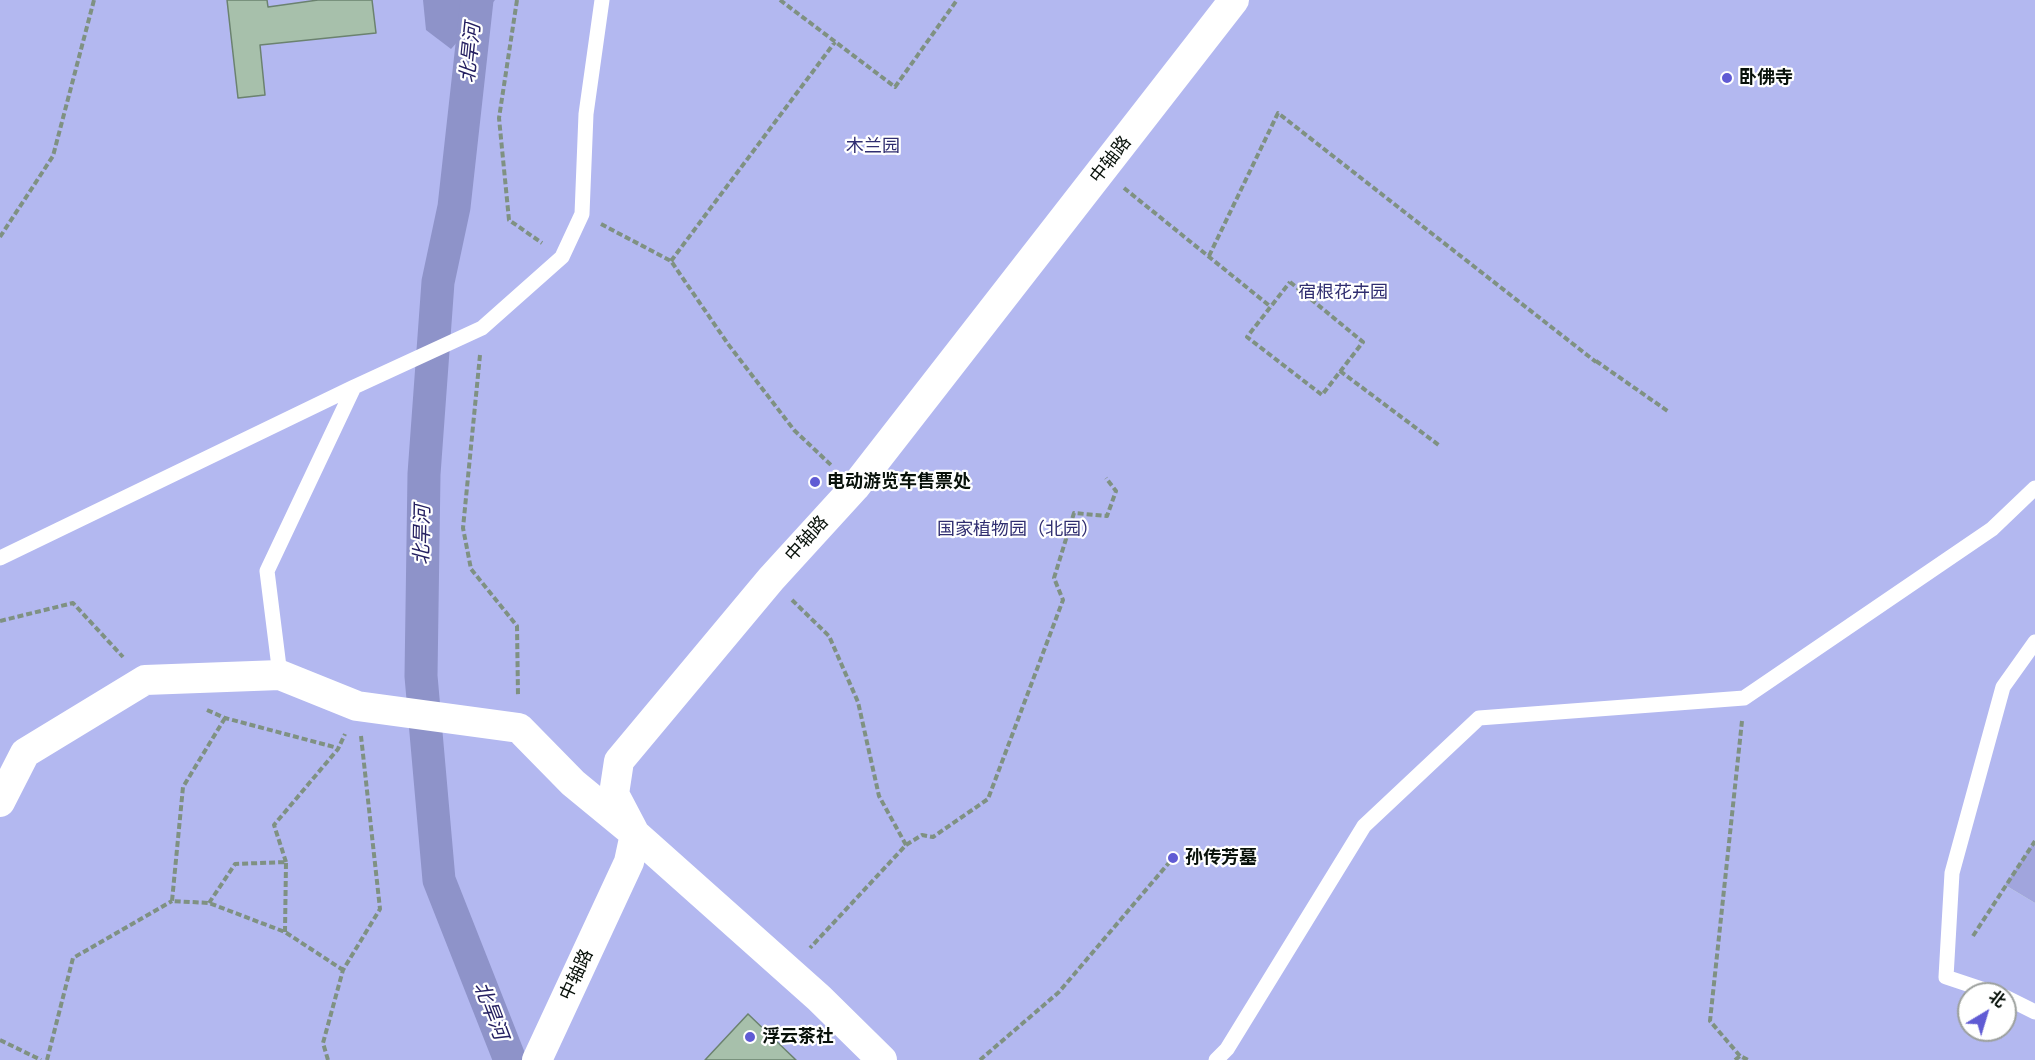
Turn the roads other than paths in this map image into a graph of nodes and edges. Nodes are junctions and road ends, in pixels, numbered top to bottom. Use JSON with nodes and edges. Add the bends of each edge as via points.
{"nodes":[{"id":1,"x":602,"y":0,"type":"edge"},
{"id":2,"x":1234,"y":0,"type":"edge"},
{"id":3,"x":354,"y":387,"type":"junction"},
{"id":4,"x":2035,"y":488,"type":"edge"},
{"id":5,"x":0,"y":558,"type":"edge"},
{"id":6,"x":2035,"y":642,"type":"edge"},
{"id":7,"x":280,"y":675,"type":"junction"},
{"id":8,"x":0,"y":802,"type":"edge"},
{"id":9,"x":635,"y":834,"type":"junction"},
{"id":10,"x":1963,"y":982,"type":"edge"},
{"id":11,"x":2017,"y":1003,"type":"edge"},
{"id":12,"x":2035,"y":1012,"type":"edge"},
{"id":13,"x":537,"y":1060,"type":"edge"},
{"id":14,"x":882,"y":1060,"type":"edge"},
{"id":15,"x":1216,"y":1060,"type":"edge"}],
"edges":[{"from":1,"to":3,"type":"lane","via":[[586,114],[582,214],[562,256],[482,328]]},
{"from":2,"to":9,"type":"street","name":"中轴路","via":[[855,487],[771,579],[619,761],[614,794]]},
{"from":3,"to":5,"type":"lane"},
{"from":3,"to":7,"type":"lane","via":[[267,571]]},
{"from":4,"to":15,"type":"lane","via":[[1992,529],[1744,698],[1479,718],[1364,826],[1227,1049]]},
{"from":6,"to":10,"type":"lane","via":[[2003,687],[1952,873],[1946,976]]},
{"from":7,"to":8,"type":"street","via":[[145,680],[25,753]]},
{"from":7,"to":9,"type":"street","via":[[357,706],[519,728],[573,783]]},
{"from":9,"to":13,"type":"street","name":"中轴路","via":[[629,862]]},
{"from":9,"to":14,"type":"street"},
{"from":11,"to":12,"type":"lane"}]}
